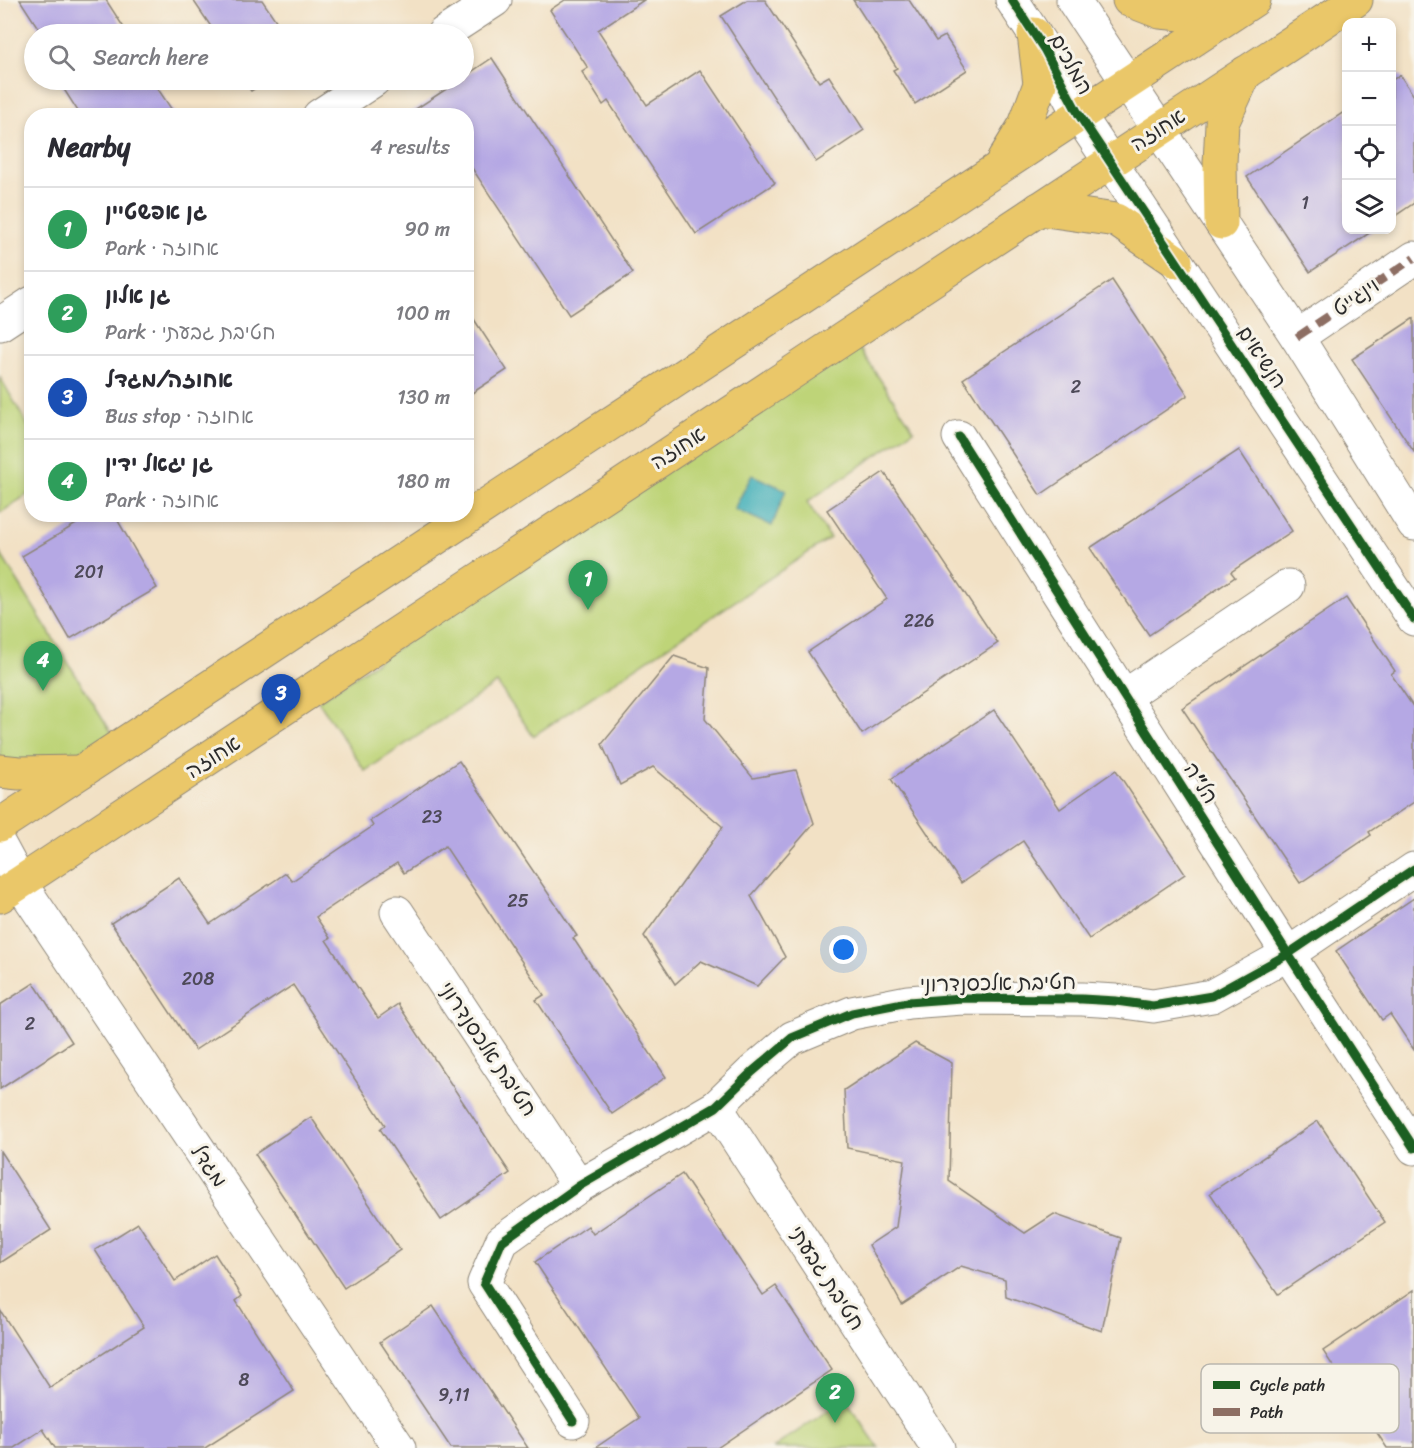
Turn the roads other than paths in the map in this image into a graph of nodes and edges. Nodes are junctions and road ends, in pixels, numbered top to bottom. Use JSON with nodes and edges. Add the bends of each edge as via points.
{"nodes":[{"id":1,"x":495,"y":0,"type":"edge"},
{"id":2,"x":1012,"y":0,"type":"edge"},
{"id":3,"x":1073,"y":0,"type":"edge"},
{"id":4,"x":1130,"y":0,"type":"edge"},
{"id":5,"x":1356,"y":0,"type":"edge"},
{"id":6,"x":1247,"y":5,"type":"edge"},
{"id":7,"x":458,"y":24,"type":"edge"},
{"id":8,"x":1034,"y":34,"type":"junction"},
{"id":9,"x":1245,"y":73,"type":"junction"},
{"id":10,"x":1128,"y":83,"type":"junction"},
{"id":11,"x":359,"y":90,"type":"edge"},
{"id":12,"x":331,"y":108,"type":"edge"},
{"id":13,"x":1079,"y":115,"type":"junction"},
{"id":14,"x":1159,"y":130,"type":"junction"},
{"id":15,"x":1110,"y":162,"type":"junction"},
{"id":16,"x":998,"y":169,"type":"junction"},
{"id":17,"x":1039,"y":209,"type":"junction"},
{"id":18,"x":1221,"y":223,"type":"junction"},
{"id":19,"x":1414,"y":258,"type":"edge"},
{"id":20,"x":1176,"y":261,"type":"junction"},
{"id":21,"x":24,"y":308,"type":"edge"},
{"id":22,"x":0,"y":324,"type":"edge"},
{"id":23,"x":1297,"y":337,"type":"junction"},
{"id":24,"x":959,"y":437,"type":"dead end"},
{"id":25,"x":474,"y":513,"type":"edge"},
{"id":26,"x":461,"y":522,"type":"edge"},
{"id":27,"x":1414,"y":524,"type":"edge"},
{"id":28,"x":1288,"y":586,"type":"dead end"},
{"id":29,"x":1414,"y":620,"type":"edge"},
{"id":30,"x":1125,"y":696,"type":"junction"},
{"id":31,"x":0,"y":771,"type":"edge"},
{"id":32,"x":80,"y":772,"type":"junction"},
{"id":33,"x":0,"y":825,"type":"edge"},
{"id":34,"x":0,"y":846,"type":"edge"},
{"id":35,"x":1414,"y":869,"type":"edge"},
{"id":36,"x":7,"y":886,"type":"edge"},
{"id":37,"x":397,"y":912,"type":"dead end"},
{"id":38,"x":1288,"y":954,"type":"junction"},
{"id":39,"x":716,"y":1107,"type":"junction"},
{"id":40,"x":1414,"y":1148,"type":"edge"},
{"id":41,"x":579,"y":1186,"type":"junction"},
{"id":42,"x":573,"y":1421,"type":"dead end"},
{"id":43,"x":392,"y":1446,"type":"edge"},
{"id":44,"x":938,"y":1448,"type":"edge"}],
"edges":[{"from":1,"to":7,"type":"street"},
{"from":2,"to":8,"type":"street","name":"המלכים"},
{"from":3,"to":10,"type":"street","name":"המלכים"},
{"from":4,"to":6,"type":"main road","via":[[1160,12],[1193,15]]},
{"from":5,"to":9,"type":"main road","name":"אחוזה"},
{"from":6,"to":10,"type":"main road"},
{"from":8,"to":13,"type":"street","name":"המלכים"},
{"from":8,"to":16,"type":"main road","via":[[1040,84],[1025,125]]},
{"from":9,"to":14,"type":"main road","name":"אחוזה"},
{"from":9,"to":18,"type":"main road","via":[[1222,123]]},
{"from":10,"to":13,"type":"main road"},
{"from":10,"to":14,"type":"street","name":"המלכים"},
{"from":11,"to":12,"type":"street"},
{"from":13,"to":15,"type":"street","name":"הנשיאים"},
{"from":13,"to":16,"type":"main road"},
{"from":14,"to":15,"type":"main road","name":"אחוזה"},
{"from":14,"to":18,"type":"street","name":"הנשיאים"},
{"from":15,"to":17,"type":"main road","name":"אחוזה"},
{"from":15,"to":20,"type":"street","name":"הנשיאים"},
{"from":16,"to":25,"type":"main road"},
{"from":17,"to":20,"type":"main road","via":[[1116,220]]},
{"from":17,"to":36,"type":"main road","name":"אחוזה"},
{"from":18,"to":23,"type":"street","name":"הנשיאים"},
{"from":19,"to":23,"type":"street","name":"וינגייט"},
{"from":20,"to":29,"type":"street","name":"הנשיאים"},
{"from":21,"to":22,"type":"street"},
{"from":23,"to":27,"type":"street","name":"הנשיאים"},
{"from":24,"to":30,"type":"street","name":"הל\"ה"},
{"from":26,"to":32,"type":"main road"},
{"from":28,"to":30,"type":"street"},
{"from":30,"to":38,"type":"street","name":"הל\"ה"},
{"from":31,"to":32,"type":"main road"},
{"from":32,"to":33,"type":"main road"},
{"from":34,"to":36,"type":"street","name":"מגדל"},
{"from":35,"to":38,"type":"street","name":"חטיבת אלכסנדרוני"},
{"from":36,"to":43,"type":"street","name":"מגדל"},
{"from":37,"to":41,"type":"street","name":"חטיבת אלכסנדרוני"},
{"from":38,"to":39,"type":"street","name":"חטיבת אלכסנדרוני","via":[[1212,996],[1153,1006],[1116,1001],[962,998],[908,1002],[852,1014],[792,1038]]},
{"from":38,"to":40,"type":"street","name":"הל\"ה"},
{"from":39,"to":41,"type":"street","name":"חטיבת אלכסנדרוני"},
{"from":39,"to":44,"type":"street","name":"חטיבת גבעתי"},
{"from":41,"to":42,"type":"street","name":"חטיבת אלכסנדרוני","via":[[502,1241],[484,1283]]}]}
